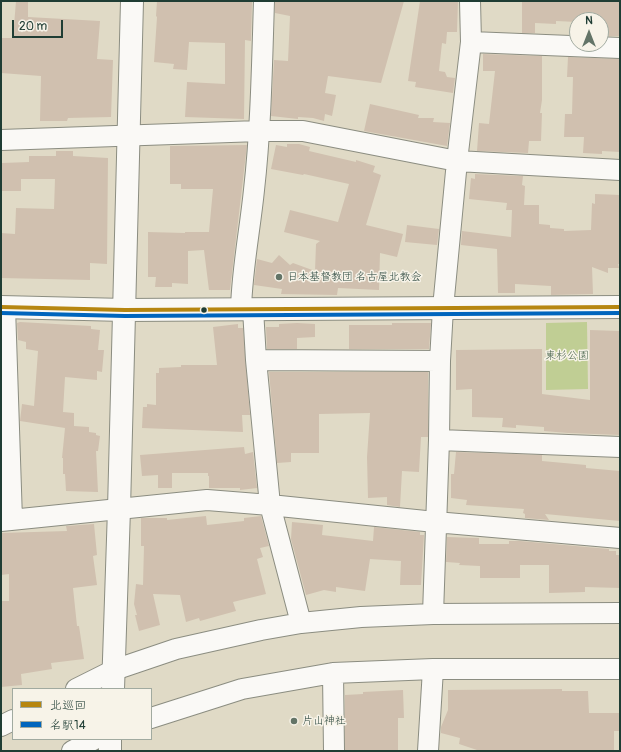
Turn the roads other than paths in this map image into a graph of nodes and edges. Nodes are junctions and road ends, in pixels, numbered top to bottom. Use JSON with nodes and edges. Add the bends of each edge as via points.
{"nodes":[{"id":1,"x":132,"y":1,"type":"edge"},
{"id":2,"x":264,"y":1,"type":"edge"},
{"id":3,"x":470,"y":1,"type":"edge"},
{"id":4,"x":471,"y":42,"type":"junction"},
{"id":5,"x":620,"y":48,"type":"edge"},
{"id":6,"x":259,"y":131,"type":"junction"},
{"id":7,"x":130,"y":135,"type":"junction"},
{"id":8,"x":1,"y":140,"type":"edge"},
{"id":9,"x":457,"y":161,"type":"junction"},
{"id":10,"x":620,"y":170,"type":"edge"},
{"id":11,"x":3,"y":307,"type":"edge"},
{"id":12,"x":620,"y":307,"type":"edge"},
{"id":13,"x":443,"y":308,"type":"junction"},
{"id":14,"x":247,"y":309,"type":"junction"},
{"id":15,"x":125,"y":310,"type":"junction"},
{"id":16,"x":256,"y":360,"type":"junction"},
{"id":17,"x":440,"y":361,"type":"junction"},
{"id":18,"x":439,"y":440,"type":"junction"},
{"id":19,"x":620,"y":447,"type":"edge"},
{"id":20,"x":270,"y":505,"type":"junction"},
{"id":21,"x":119,"y":509,"type":"junction"},
{"id":22,"x":7,"y":520,"type":"edge"},
{"id":23,"x":435,"y":522,"type":"junction"},
{"id":24,"x":620,"y":538,"type":"edge"},
{"id":25,"x":620,"y":613,"type":"edge"},
{"id":26,"x":433,"y":614,"type":"junction"},
{"id":27,"x":300,"y":623,"type":"junction"},
{"id":28,"x":433,"y":669,"type":"junction"},
{"id":29,"x":620,"y":669,"type":"edge"},
{"id":30,"x":333,"y":673,"type":"junction"},
{"id":31,"x":114,"y":680,"type":"edge"},
{"id":32,"x":80,"y":688,"type":"edge"},
{"id":33,"x":152,"y":718,"type":"edge"},
{"id":34,"x":12,"y":720,"type":"edge"},
{"id":35,"x":1,"y":726,"type":"edge"},
{"id":36,"x":93,"y":740,"type":"edge"},
{"id":37,"x":110,"y":740,"type":"edge"},
{"id":38,"x":72,"y":751,"type":"edge"},
{"id":39,"x":110,"y":751,"type":"edge"},
{"id":40,"x":334,"y":751,"type":"edge"},
{"id":41,"x":428,"y":751,"type":"edge"}],
"edges":[{"from":1,"to":7,"type":"street"},
{"from":2,"to":6,"type":"street"},
{"from":3,"to":4,"type":"street"},
{"from":4,"to":5,"type":"street"},
{"from":4,"to":9,"type":"street"},
{"from":6,"to":7,"type":"street"},
{"from":6,"to":9,"type":"street","via":[[303,131]]},
{"from":6,"to":14,"type":"street","via":[[242,288]]},
{"from":7,"to":8,"type":"street"},
{"from":7,"to":15,"type":"street"},
{"from":9,"to":10,"type":"street"},
{"from":9,"to":13,"type":"street"},
{"from":11,"to":15,"type":"street"},
{"from":11,"to":22,"type":"street"},
{"from":12,"to":13,"type":"street"},
{"from":13,"to":14,"type":"street"},
{"from":13,"to":17,"type":"street"},
{"from":14,"to":15,"type":"street"},
{"from":14,"to":16,"type":"street"},
{"from":15,"to":21,"type":"street"},
{"from":16,"to":17,"type":"street"},
{"from":16,"to":20,"type":"street"},
{"from":17,"to":18,"type":"street"},
{"from":18,"to":19,"type":"street"},
{"from":18,"to":23,"type":"street"},
{"from":20,"to":21,"type":"street","via":[[207,500]]},
{"from":20,"to":23,"type":"street"},
{"from":20,"to":27,"type":"street"},
{"from":21,"to":22,"type":"street"},
{"from":21,"to":31,"type":"street"},
{"from":23,"to":24,"type":"street"},
{"from":23,"to":26,"type":"street"},
{"from":25,"to":26,"type":"street"},
{"from":26,"to":27,"type":"street"},
{"from":27,"to":31,"type":"street","via":[[176,650]]},
{"from":28,"to":29,"type":"street"},
{"from":28,"to":30,"type":"street"},
{"from":28,"to":41,"type":"street"},
{"from":30,"to":33,"type":"street","via":[[242,689]]},
{"from":30,"to":40,"type":"street"},
{"from":31,"to":32,"type":"street"},
{"from":34,"to":35,"type":"street"},
{"from":36,"to":38,"type":"street"},
{"from":37,"to":39,"type":"street"}]}
